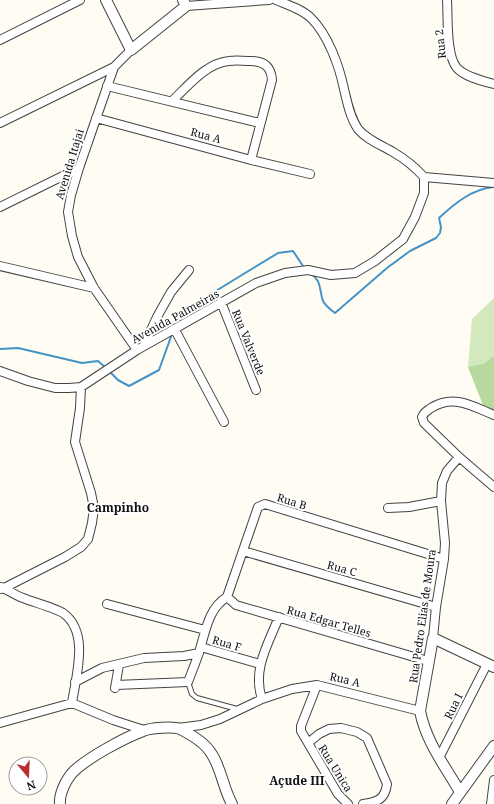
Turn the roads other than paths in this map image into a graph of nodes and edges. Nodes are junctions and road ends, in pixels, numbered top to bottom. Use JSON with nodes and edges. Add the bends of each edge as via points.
{"nodes":[{"id":1,"x":80,"y":0,"type":"edge"},
{"id":2,"x":106,"y":0,"type":"edge"},
{"id":3,"x":269,"y":0,"type":"edge"},
{"id":4,"x":276,"y":0,"type":"edge"},
{"id":5,"x":447,"y":0,"type":"edge"},
{"id":6,"x":185,"y":3,"type":"edge"},
{"id":7,"x":0,"y":40,"type":"edge"},
{"id":8,"x":131,"y":50,"type":"junction"},
{"id":9,"x":114,"y":67,"type":"junction"},
{"id":10,"x":494,"y":84,"type":"edge"},
{"id":11,"x":107,"y":86,"type":"junction"},
{"id":12,"x":172,"y":101,"type":"junction"},
{"id":13,"x":96,"y":118,"type":"junction"},
{"id":14,"x":0,"y":123,"type":"edge"},
{"id":15,"x":260,"y":123,"type":"junction"},
{"id":16,"x":251,"y":160,"type":"junction"},
{"id":17,"x":79,"y":168,"type":"junction"},
{"id":18,"x":310,"y":174,"type":"dead end"},
{"id":19,"x":424,"y":177,"type":"junction"},
{"id":20,"x":494,"y":183,"type":"edge"},
{"id":21,"x":0,"y":207,"type":"edge"},
{"id":22,"x":0,"y":266,"type":"edge"},
{"id":23,"x":189,"y":270,"type":"dead end"},
{"id":24,"x":94,"y":288,"type":"junction"},
{"id":25,"x":221,"y":302,"type":"junction"},
{"id":26,"x":175,"y":330,"type":"junction"},
{"id":27,"x":140,"y":348,"type":"junction"},
{"id":28,"x":0,"y":370,"type":"edge"},
{"id":29,"x":81,"y":387,"type":"junction"},
{"id":30,"x":256,"y":390,"type":"dead end"},
{"id":31,"x":494,"y":415,"type":"edge"},
{"id":32,"x":224,"y":422,"type":"dead end"},
{"id":33,"x":459,"y":457,"type":"junction"},
{"id":34,"x":494,"y":487,"type":"edge"},
{"id":35,"x":441,"y":501,"type":"junction"},
{"id":36,"x":388,"y":508,"type":"dead end"},
{"id":37,"x":243,"y":551,"type":"junction"},
{"id":38,"x":444,"y":558,"type":"junction"},
{"id":39,"x":1,"y":588,"type":"edge"},
{"id":40,"x":227,"y":597,"type":"junction"},
{"id":41,"x":107,"y":604,"type":"dead end"},
{"id":42,"x":436,"y":607,"type":"junction"},
{"id":43,"x":279,"y":617,"type":"junction"},
{"id":44,"x":205,"y":630,"type":"junction"},
{"id":45,"x":433,"y":638,"type":"junction"},
{"id":46,"x":200,"y":650,"type":"junction"},
{"id":47,"x":428,"y":661,"type":"junction"},
{"id":48,"x":260,"y":664,"type":"junction"},
{"id":49,"x":119,"y":665,"type":"junction"},
{"id":50,"x":490,"y":665,"type":"edge"},
{"id":51,"x":75,"y":682,"type":"junction"},
{"id":52,"x":188,"y":682,"type":"junction"},
{"id":53,"x":317,"y":685,"type":"junction"},
{"id":54,"x":262,"y":699,"type":"junction"},
{"id":55,"x":72,"y":703,"type":"junction"},
{"id":56,"x":240,"y":710,"type":"junction"},
{"id":57,"x":420,"y":712,"type":"junction"},
{"id":58,"x":0,"y":722,"type":"edge"},
{"id":59,"x":178,"y":728,"type":"junction"},
{"id":60,"x":144,"y":730,"type":"junction"},
{"id":61,"x":308,"y":743,"type":"junction"},
{"id":62,"x":494,"y":746,"type":"edge"},
{"id":63,"x":439,"y":758,"type":"junction"},
{"id":64,"x":494,"y":780,"type":"edge"},
{"id":65,"x":460,"y":792,"type":"junction"},
{"id":66,"x":60,"y":804,"type":"edge"},
{"id":67,"x":232,"y":804,"type":"edge"},
{"id":68,"x":348,"y":804,"type":"edge"},
{"id":69,"x":363,"y":804,"type":"edge"},
{"id":70,"x":452,"y":804,"type":"edge"},
{"id":71,"x":491,"y":804,"type":"edge"}],
"edges":[{"from":1,"to":7,"type":"street"},
{"from":2,"to":8,"type":"street"},
{"from":3,"to":6,"type":"street"},
{"from":4,"to":19,"type":"street","via":[[310,17],[325,35],[341,75],[351,116],[358,128],[367,138],[413,165]]},
{"from":5,"to":10,"type":"street","name":"Rua 2","via":[[450,54],[453,62],[464,73]]},
{"from":6,"to":8,"type":"street","name":"Avenida Itajai"},
{"from":8,"to":9,"type":"street","name":"Avenida Itajai"},
{"from":9,"to":11,"type":"street","name":"Avenida Itajai"},
{"from":9,"to":14,"type":"street"},
{"from":11,"to":12,"type":"street"},
{"from":11,"to":13,"type":"street","name":"Avenida Itajai"},
{"from":12,"to":15,"type":"street"},
{"from":12,"to":15,"type":"street","via":[[202,73],[216,64],[228,61],[258,61],[267,65],[272,80]]},
{"from":13,"to":16,"type":"street","name":"Rua A"},
{"from":13,"to":17,"type":"street","name":"Avenida Itajai"},
{"from":15,"to":16,"type":"street"},
{"from":16,"to":18,"type":"street","name":"Rua A"},
{"from":17,"to":21,"type":"street"},
{"from":17,"to":24,"type":"street","name":"Avenida Itajai","via":[[68,212],[78,257]]},
{"from":19,"to":20,"type":"street"},
{"from":19,"to":25,"type":"street","name":"Avenida Palmeiras","via":[[424,193],[403,239],[376,261],[355,273],[331,275],[308,270],[285,273],[256,283]]},
{"from":22,"to":24,"type":"street"},
{"from":23,"to":27,"type":"street","via":[[168,298]]},
{"from":24,"to":27,"type":"street","name":"Avenida Itajai"},
{"from":25,"to":26,"type":"street","name":"Avenida Palmeiras"},
{"from":25,"to":30,"type":"street","name":"Rua Valverde"},
{"from":26,"to":27,"type":"street","name":"Avenida Palmeiras"},
{"from":26,"to":32,"type":"street"},
{"from":27,"to":29,"type":"street","name":"Avenida Palmeiras"},
{"from":28,"to":29,"type":"street","via":[[56,388]]},
{"from":29,"to":39,"type":"street","via":[[75,442],[94,508],[88,539],[65,557]]},
{"from":31,"to":33,"type":"street","via":[[460,401],[437,404],[423,413],[424,423]]},
{"from":33,"to":34,"type":"street"},
{"from":33,"to":35,"type":"street","name":"Rua Pedro Elias de Moura","via":[[447,471],[442,483]]},
{"from":35,"to":36,"type":"street"},
{"from":35,"to":38,"type":"street","name":"Rua Pedro Elias de Moura"},
{"from":37,"to":38,"type":"street","name":"Rua B","via":[[258,507],[265,504]]},
{"from":37,"to":40,"type":"street","name":"Rua B"},
{"from":37,"to":42,"type":"street","name":"Rua C"},
{"from":38,"to":42,"type":"street","name":"Rua Pedro Elias de Moura"},
{"from":39,"to":51,"type":"street","via":[[62,613],[71,621],[79,644]]},
{"from":40,"to":43,"type":"street","name":"Rua Edgar Telles","via":[[236,605]]},
{"from":40,"to":44,"type":"street","name":"Rua B","via":[[214,608]]},
{"from":41,"to":44,"type":"street"},
{"from":42,"to":45,"type":"street","name":"Rua Pedro Elias de Moura"},
{"from":43,"to":47,"type":"street","name":"Rua Edgar Telles"},
{"from":43,"to":48,"type":"street"},
{"from":44,"to":46,"type":"street","name":"Rua B"},
{"from":45,"to":47,"type":"street","name":"Rua Pedro Elias de Moura"},
{"from":45,"to":50,"type":"street"},
{"from":46,"to":48,"type":"street","name":"Rua F"},
{"from":46,"to":49,"type":"street","via":[[184,656],[144,658]]},
{"from":46,"to":52,"type":"street","name":"Rua F"},
{"from":47,"to":57,"type":"street","name":"Rua Pedro Elias de Moura"},
{"from":48,"to":54,"type":"street","via":[[258,682]]},
{"from":49,"to":51,"type":"street","via":[[102,668]]},
{"from":49,"to":52,"type":"street","via":[[115,687]]},
{"from":50,"to":63,"type":"street","name":"Rua I"},
{"from":51,"to":55,"type":"street"},
{"from":52,"to":56,"type":"lane","via":[[192,694],[197,698]]},
{"from":53,"to":54,"type":"street","name":"Rua A","via":[[292,689]]},
{"from":53,"to":57,"type":"street","name":"Rua A"},
{"from":53,"to":61,"type":"street","name":"Rua Unica","via":[[301,726]]},
{"from":54,"to":56,"type":"street","name":"Rua A"},
{"from":55,"to":58,"type":"street"},
{"from":55,"to":60,"type":"street"},
{"from":56,"to":59,"type":"street","name":"Rua A","via":[[201,725]]},
{"from":57,"to":63,"type":"street","via":[[429,740]]},
{"from":59,"to":60,"type":"street"},
{"from":59,"to":67,"type":"street","via":[[211,752]]},
{"from":60,"to":66,"type":"street","via":[[89,760],[73,772],[65,784]]},
{"from":61,"to":68,"type":"street","name":"Rua Unica","via":[[338,794]]},
{"from":61,"to":69,"type":"street","name":"Rua Unica","via":[[329,729],[341,728],[357,732],[367,738],[387,784],[383,796],[375,802]]},
{"from":62,"to":65,"type":"street"},
{"from":63,"to":65,"type":"street"},
{"from":64,"to":71,"type":"street"},
{"from":65,"to":70,"type":"street"}]}
